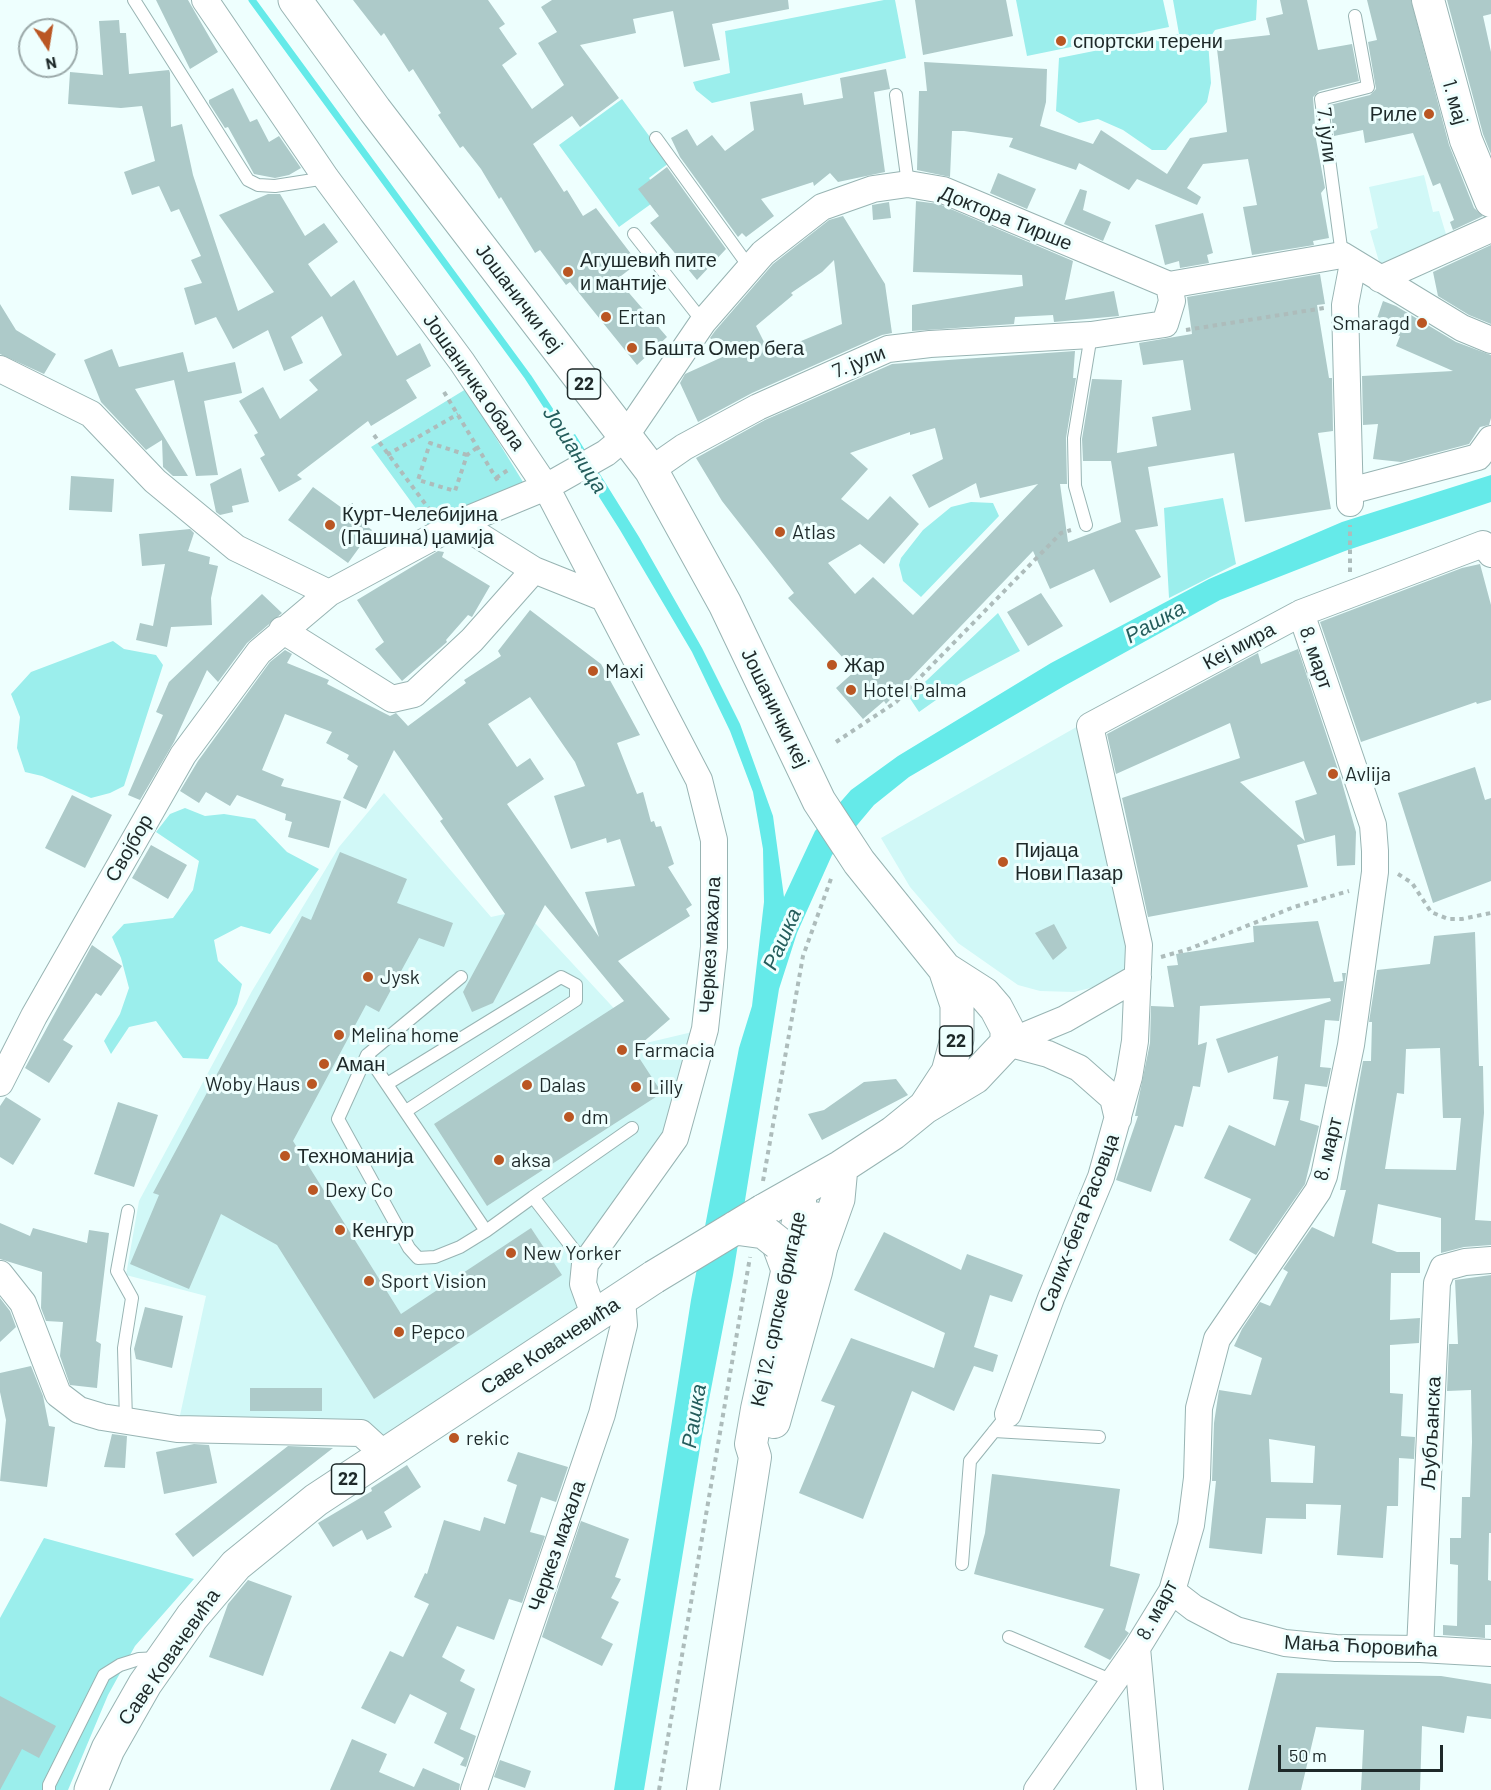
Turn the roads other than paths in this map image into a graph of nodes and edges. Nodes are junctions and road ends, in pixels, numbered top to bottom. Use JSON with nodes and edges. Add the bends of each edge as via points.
{"nodes":[{"id":1,"x":134,"y":0,"type":"edge"},
{"id":2,"x":205,"y":0,"type":"edge"},
{"id":3,"x":296,"y":0,"type":"edge"},
{"id":4,"x":1428,"y":0,"type":"edge"},
{"id":5,"x":1355,"y":15,"type":"dead end"},
{"id":6,"x":896,"y":95,"type":"dead end"},
{"id":7,"x":656,"y":138,"type":"dead end"},
{"id":8,"x":326,"y":178,"type":"junction"},
{"id":9,"x":908,"y":184,"type":"junction"},
{"id":10,"x":1491,"y":201,"type":"edge"},
{"id":11,"x":1491,"y":229,"type":"edge"},
{"id":12,"x":634,"y":234,"type":"dead end"},
{"id":13,"x":1348,"y":259,"type":"junction"},
{"id":14,"x":750,"y":268,"type":"junction"},
{"id":15,"x":1380,"y":279,"type":"junction"},
{"id":16,"x":1169,"y":285,"type":"junction"},
{"id":17,"x":703,"y":322,"type":"junction"},
{"id":18,"x":1091,"y":335,"type":"junction"},
{"id":19,"x":1491,"y":340,"type":"edge"},
{"id":20,"x":0,"y":369,"type":"edge"},
{"id":21,"x":1491,"y":439,"type":"edge"},
{"id":22,"x":615,"y":445,"type":"junction"},
{"id":23,"x":651,"y":470,"type":"junction"},
{"id":24,"x":546,"y":487,"type":"junction"},
{"id":25,"x":447,"y":520,"type":"junction"},
{"id":26,"x":1086,"y":525,"type":"road end"},
{"id":27,"x":1491,"y":554,"type":"edge"},
{"id":28,"x":534,"y":570,"type":"junction"},
{"id":29,"x":329,"y":593,"type":"junction"},
{"id":30,"x":604,"y":598,"type":"junction"},
{"id":31,"x":1301,"y":613,"type":"junction"},
{"id":32,"x":282,"y":630,"type":"junction"},
{"id":33,"x":1089,"y":726,"type":"joint"},
{"id":34,"x":945,"y":969,"type":"junction"},
{"id":35,"x":1138,"y":970,"type":"junction"},
{"id":36,"x":460,"y":977,"type":"dead end"},
{"id":37,"x":1007,"y":1043,"type":"junction"},
{"id":38,"x":367,"y":1055,"type":"junction"},
{"id":39,"x":0,"y":1083,"type":"edge"},
{"id":40,"x":387,"y":1084,"type":"junction"},
{"id":41,"x":926,"y":1107,"type":"junction"},
{"id":42,"x":406,"y":1112,"type":"junction"},
{"id":43,"x":1118,"y":1119,"type":"junction"},
{"id":44,"x":632,"y":1128,"type":"dead end"},
{"id":45,"x":841,"y":1167,"type":"junction"},
{"id":46,"x":800,"y":1190,"type":"junction"},
{"id":47,"x":533,"y":1197,"type":"junction"},
{"id":48,"x":128,"y":1211,"type":"dead end"},
{"id":49,"x":486,"y":1231,"type":"junction"},
{"id":50,"x":822,"y":1244,"type":"junction"},
{"id":51,"x":763,"y":1249,"type":"junction"},
{"id":52,"x":1491,"y":1260,"type":"edge"},
{"id":53,"x":585,"y":1264,"type":"junction"},
{"id":54,"x":0,"y":1274,"type":"edge"},
{"id":55,"x":622,"y":1299,"type":"junction"},
{"id":56,"x":595,"y":1317,"type":"junction"},
{"id":57,"x":126,"y":1421,"type":"junction"},
{"id":58,"x":1001,"y":1422,"type":"junction"},
{"id":59,"x":1100,"y":1437,"type":"dead end"},
{"id":60,"x":384,"y":1454,"type":"junction"},
{"id":61,"x":755,"y":1457,"type":"junction"},
{"id":62,"x":962,"y":1564,"type":"dead end"},
{"id":63,"x":1172,"y":1591,"type":"junction"},
{"id":64,"x":1009,"y":1637,"type":"dead end"},
{"id":65,"x":1137,"y":1648,"type":"junction"},
{"id":66,"x":1420,"y":1649,"type":"junction"},
{"id":67,"x":1491,"y":1653,"type":"edge"},
{"id":68,"x":163,"y":1658,"type":"junction"},
{"id":69,"x":1113,"y":1681,"type":"junction"},
{"id":70,"x":49,"y":1790,"type":"edge"},
{"id":71,"x":91,"y":1790,"type":"edge"},
{"id":72,"x":474,"y":1790,"type":"edge"},
{"id":73,"x":703,"y":1790,"type":"edge"},
{"id":74,"x":1038,"y":1790,"type":"edge"},
{"id":75,"x":1150,"y":1790,"type":"edge"}],
"edges":[{"from":1,"to":8,"type":"lane","via":[[248,180],[275,186]]},
{"from":2,"to":8,"type":"street","name":"Јошаничка обала"},
{"from":3,"to":22,"type":"main road","name":"Јошанички кеј","number":"22"},
{"from":4,"to":10,"type":"street","name":"1. мај","via":[[1466,140]]},
{"from":5,"to":13,"type":"lane","name":"7. јули","via":[[1368,87],[1321,99]]},
{"from":6,"to":9,"type":"lane"},
{"from":7,"to":14,"type":"lane"},
{"from":8,"to":24,"type":"street","name":"Јошаничка обала","via":[[462,362]]},
{"from":9,"to":14,"type":"street","name":"Доктора Тирше","via":[[873,189],[822,207],[763,253]]},
{"from":9,"to":16,"type":"street","name":"Доктора Тирше","via":[[943,190]]},
{"from":11,"to":15,"type":"street"},
{"from":12,"to":17,"type":"lane"},
{"from":13,"to":15,"type":"street"},
{"from":13,"to":16,"type":"street"},
{"from":13,"to":21,"type":"street","via":[[1345,305],[1350,497],[1478,457]]},
{"from":14,"to":17,"type":"street","name":"Доктора Тирше"},
{"from":15,"to":19,"type":"street","via":[[1462,328]]},
{"from":16,"to":18,"type":"street","name":"7. јули","via":[[1172,301],[1165,324]]},
{"from":17,"to":22,"type":"street","name":"Доктора Тирше"},
{"from":18,"to":23,"type":"street","name":"7. јули","via":[[888,350],[758,407],[684,447]]},
{"from":18,"to":26,"type":"lane","via":[[1074,438],[1075,486]]},
{"from":20,"to":29,"type":"street","via":[[91,414],[155,481],[236,548]]},
{"from":22,"to":23,"type":"main road","name":"Јошанички кеј","number":"22"},
{"from":22,"to":24,"type":"street","name":"Својбор"},
{"from":23,"to":34,"type":"main road","name":"Јошанички кеј","number":"22","via":[[725,603],[819,801],[846,869]]},
{"from":24,"to":25,"type":"street","name":"Својбор"},
{"from":24,"to":30,"type":"street","name":"Јошаничка обала"},
{"from":25,"to":28,"type":"street"},
{"from":25,"to":29,"type":"street","name":"Својбор"},
{"from":27,"to":31,"type":"street","name":"Кеј мира","via":[[1483,544]]},
{"from":28,"to":30,"type":"street"},
{"from":28,"to":32,"type":"street","via":[[472,640],[414,694],[392,699]]},
{"from":29,"to":32,"type":"street","name":"Својбор"},
{"from":30,"to":53,"type":"street","name":"Черкез махала","via":[[699,780],[714,840],[714,947],[705,1029],[675,1138]]},
{"from":31,"to":33,"type":"street","name":"Кеј мира"},
{"from":31,"to":63,"type":"street","name":"8. март","via":[[1373,825],[1373,884],[1351,1045],[1324,1176],[1318,1191],[1217,1339],[1199,1408],[1191,1525]]},
{"from":32,"to":39,"type":"street","name":"Својбор","via":[[259,652],[183,755]]},
{"from":33,"to":35,"type":"street","name":"Салих-бега Расовца","via":[[1137,930]]},
{"from":34,"to":37,"type":"main road","number":"22","via":[[984,994],[996,1008],[1007,1029]]},
{"from":34,"to":41,"type":"main road","number":"22","via":[[957,1005],[957,1039],[948,1072]]},
{"from":35,"to":37,"type":"street","via":[[1065,1019]]},
{"from":35,"to":43,"type":"street","name":"Салих-бега Расовца","via":[[1135,1041]]},
{"from":36,"to":38,"type":"lane"},
{"from":37,"to":41,"type":"main road","number":"22","via":[[984,1071]]},
{"from":37,"to":43,"type":"street","via":[[1048,1054],[1078,1068],[1113,1098]]},
{"from":38,"to":40,"type":"lane"},
{"from":38,"to":49,"type":"lane","via":[[338,1119],[409,1248],[418,1258],[435,1257]]},
{"from":40,"to":42,"type":"lane"},
{"from":40,"to":42,"type":"lane","via":[[561,977],[576,985],[576,1000]]},
{"from":41,"to":45,"type":"main road","number":"22"},
{"from":42,"to":49,"type":"lane"},
{"from":43,"to":58,"type":"street","name":"Салих-бега Расовца","via":[[1101,1177]]},
{"from":44,"to":47,"type":"lane"},
{"from":45,"to":46,"type":"main road","number":"22"},
{"from":45,"to":50,"type":"main road","via":[[838,1199]]},
{"from":46,"to":50,"type":"street","name":"Кеј 12. српске бригаде","via":[[811,1209]]},
{"from":46,"to":51,"type":"street","name":"Кеј 12. српске бригаде","via":[[800,1213]]},
{"from":46,"to":51,"type":"main road","number":"22","bridge":true,"via":[[763,1198]]},
{"from":47,"to":49,"type":"lane"},
{"from":47,"to":53,"type":"lane"},
{"from":48,"to":57,"type":"lane","via":[[117,1271],[132,1298],[124,1348]]},
{"from":50,"to":61,"type":"street","name":"Кеј 12. српске бригаде","via":[[775,1417],[766,1445]]},
{"from":51,"to":55,"type":"main road","name":"Саве Ковачевића","number":"22","bridge":true,"via":[[654,1277]]},
{"from":51,"to":61,"type":"street","name":"Кеј 12. српске бригаде","via":[[757,1409],[751,1444]]},
{"from":52,"to":66,"type":"street","name":"Љубљанска","via":[[1443,1268],[1437,1283]]},
{"from":53,"to":56,"type":"street","via":[[583,1284]]},
{"from":54,"to":57,"type":"street","via":[[22,1303],[58,1394],[68,1403],[102,1417]]},
{"from":55,"to":56,"type":"main road","name":"Саве Ковачевића","number":"22"},
{"from":55,"to":72,"type":"street","name":"Черкез махала","via":[[624,1325],[602,1414]]},
{"from":56,"to":60,"type":"main road","name":"Саве Ковачевића","number":"22"},
{"from":57,"to":60,"type":"street","via":[[177,1429],[362,1434]]},
{"from":58,"to":59,"type":"lane"},
{"from":58,"to":62,"type":"lane","name":"Салих-бега Расовца","via":[[970,1461]]},
{"from":60,"to":68,"type":"main road","name":"Саве Ковачевића","number":"22","via":[[315,1500],[236,1565]]},
{"from":61,"to":73,"type":"street","name":"Кеј 12. српске бригаде"},
{"from":63,"to":65,"type":"street","name":"8. март"},
{"from":63,"to":66,"type":"street","name":"Мања Ћоровића","via":[[1194,1608],[1236,1630],[1284,1643]]},
{"from":64,"to":69,"type":"lane"},
{"from":65,"to":69,"type":"street","name":"8. март"},
{"from":65,"to":75,"type":"street"},
{"from":66,"to":67,"type":"street","name":"Мања Ћоровића"},
{"from":68,"to":70,"type":"lane","via":[[139,1659],[104,1675]]},
{"from":68,"to":71,"type":"main road","name":"Саве Ковачевића","number":"22","via":[[121,1725]]},
{"from":69,"to":74,"type":"street","name":"8. март"}]}
